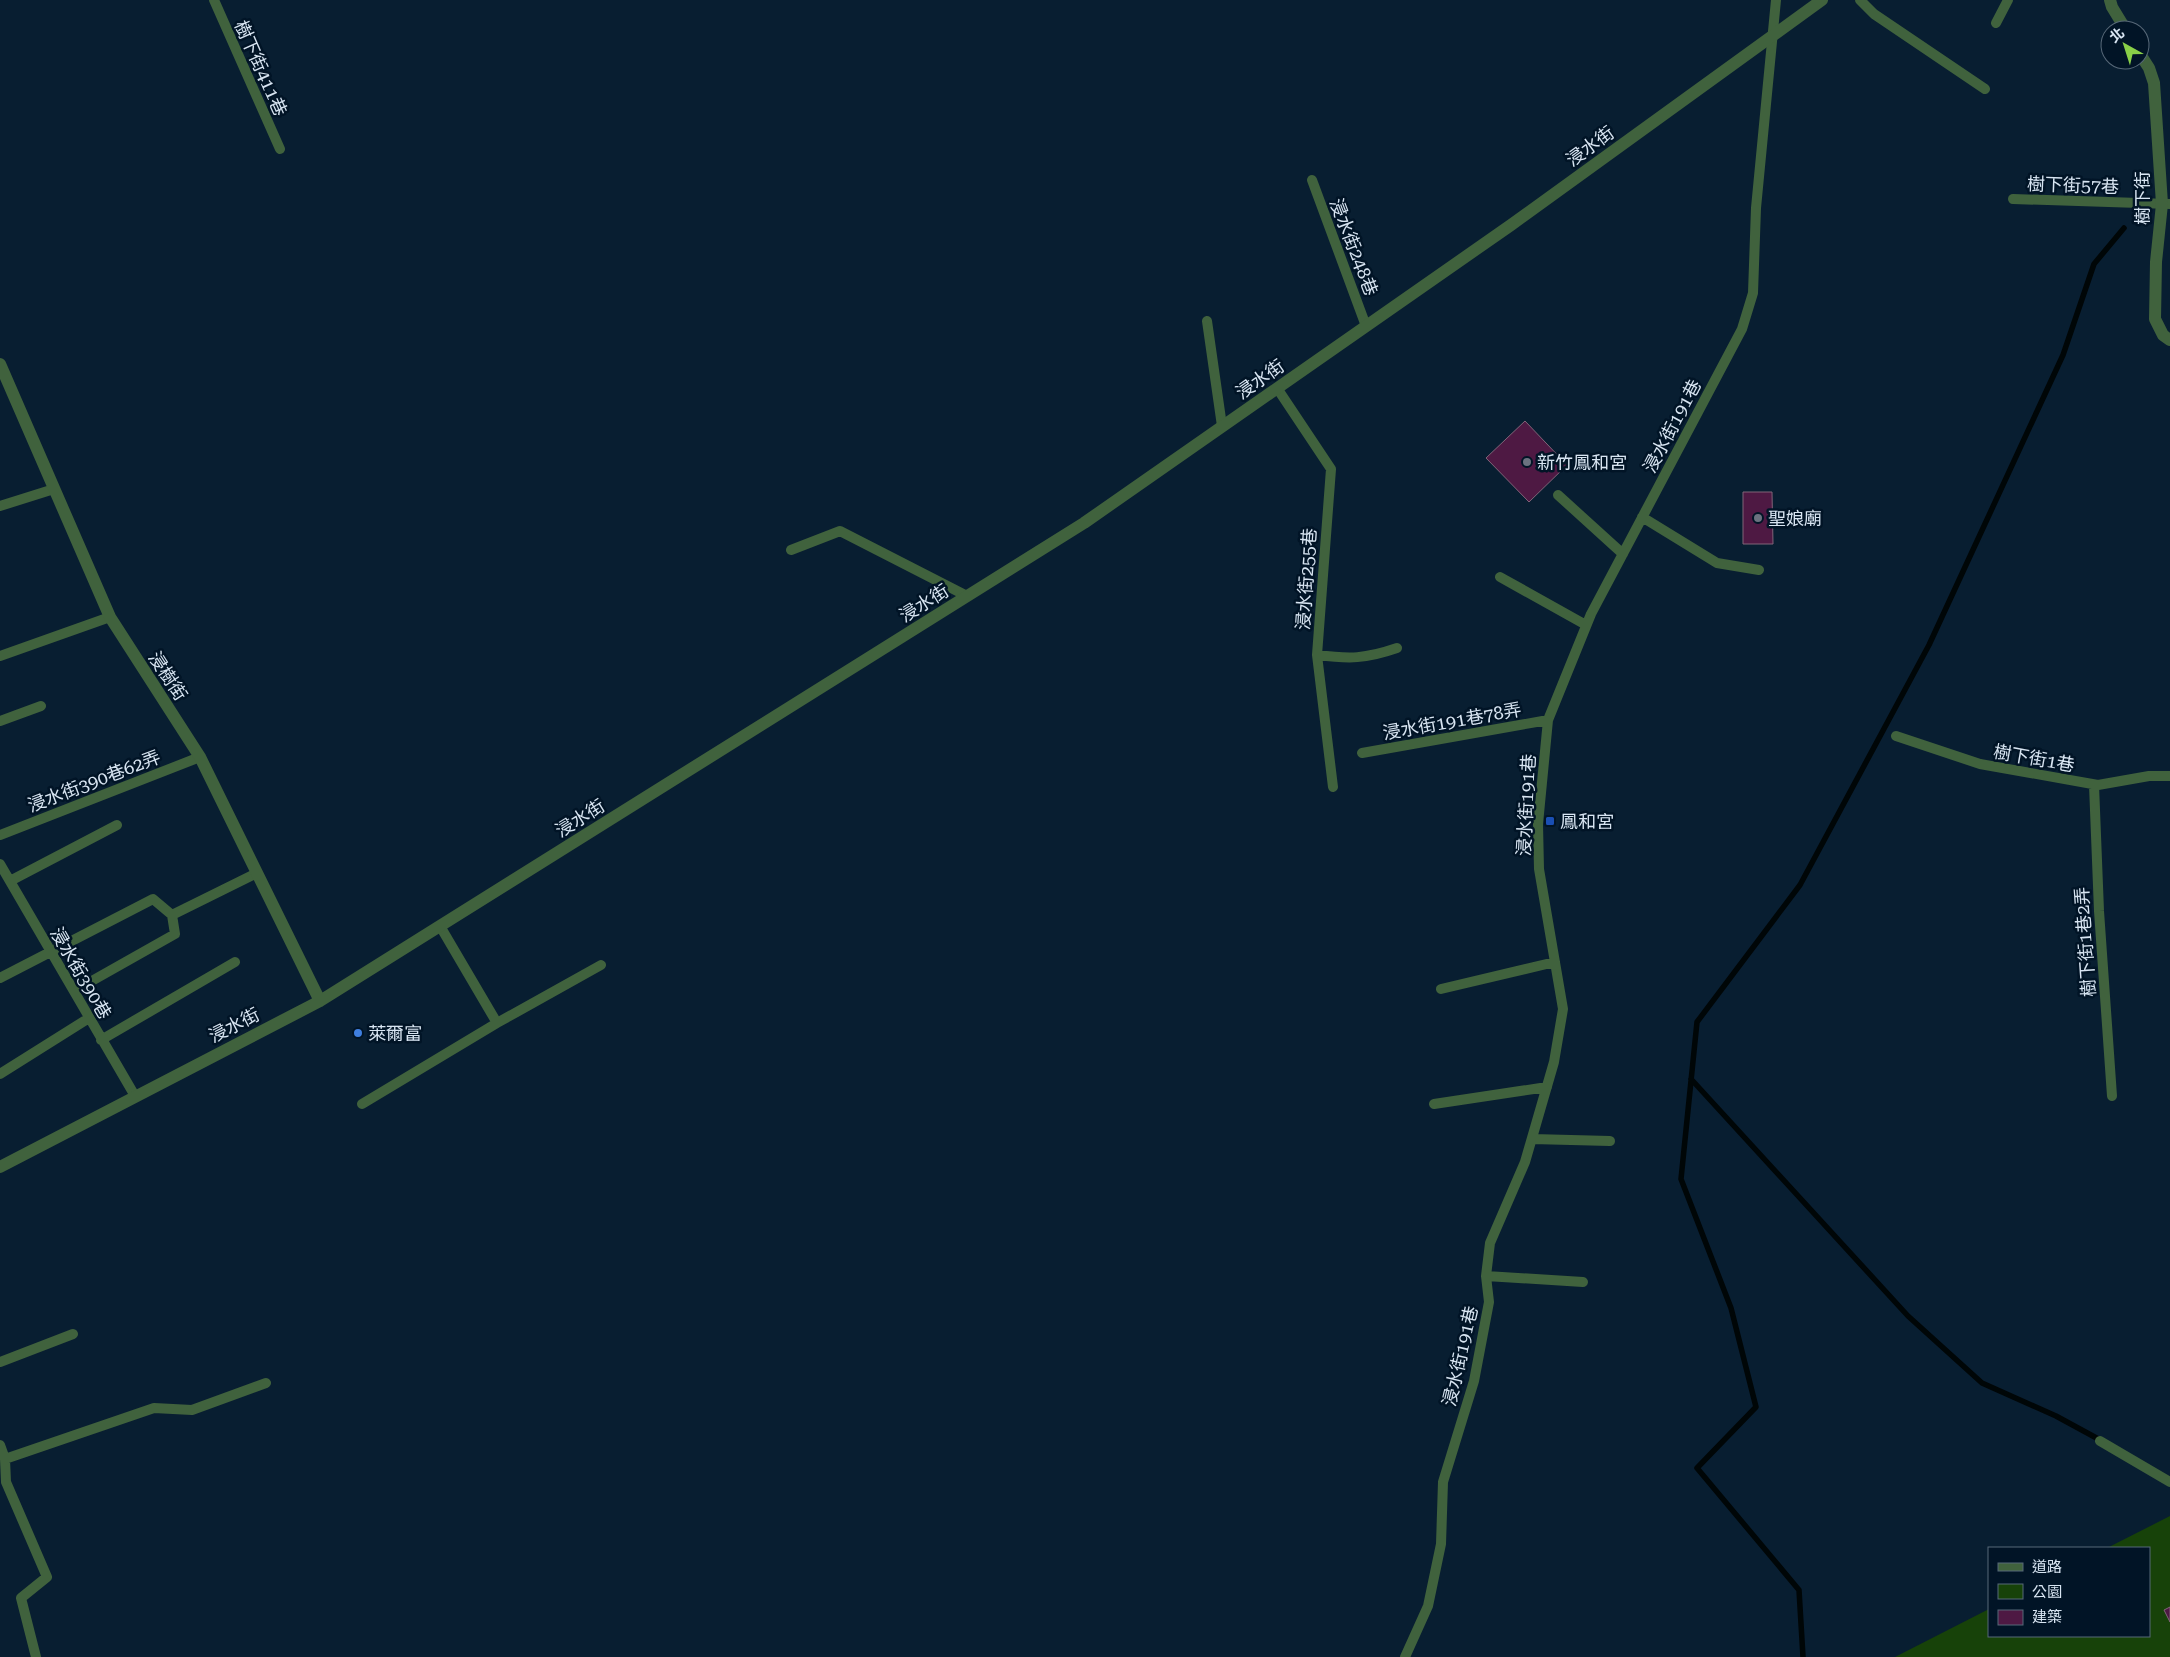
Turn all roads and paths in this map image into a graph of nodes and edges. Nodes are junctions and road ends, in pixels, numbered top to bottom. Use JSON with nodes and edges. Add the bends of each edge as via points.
{"nodes":[{"id":1,"x":214,"y":0,"type":"edge"},
{"id":2,"x":1776,"y":0,"type":"edge"},
{"id":3,"x":1822,"y":0,"type":"edge"},
{"id":4,"x":1860,"y":0,"type":"edge"},
{"id":5,"x":2008,"y":0,"type":"edge"},
{"id":6,"x":2110,"y":0,"type":"edge"},
{"id":7,"x":2120,"y":20,"type":"edge"},
{"id":8,"x":1996,"y":24,"type":"dead end"},
{"id":9,"x":1771,"y":36,"type":"junction"},
{"id":10,"x":2150,"y":70,"type":"edge"},
{"id":11,"x":1985,"y":89,"type":"dead end"},
{"id":12,"x":280,"y":149,"type":"dead end"},
{"id":13,"x":1312,"y":180,"type":"dead end"},
{"id":14,"x":2013,"y":199,"type":"dead end"},
{"id":15,"x":2166,"y":204,"type":"edge"},
{"id":16,"x":1206,"y":322,"type":"dead end"},
{"id":17,"x":1366,"y":326,"type":"junction"},
{"id":18,"x":2170,"y":340,"type":"edge"},
{"id":19,"x":0,"y":364,"type":"edge"},
{"id":20,"x":1278,"y":388,"type":"junction"},
{"id":21,"x":1222,"y":426,"type":"junction"},
{"id":22,"x":54,"y":489,"type":"junction"},
{"id":23,"x":1558,"y":495,"type":"dead end"},
{"id":24,"x":0,"y":506,"type":"edge"},
{"id":25,"x":1642,"y":518,"type":"junction"},
{"id":26,"x":791,"y":550,"type":"dead end"},
{"id":27,"x":1623,"y":554,"type":"junction"},
{"id":28,"x":1759,"y":570,"type":"dead end"},
{"id":29,"x":1500,"y":576,"type":"dead end"},
{"id":30,"x":968,"y":596,"type":"junction"},
{"id":31,"x":110,"y":617,"type":"junction"},
{"id":32,"x":1586,"y":625,"type":"junction"},
{"id":33,"x":1397,"y":648,"type":"dead end"},
{"id":34,"x":1317,"y":655,"type":"junction"},
{"id":35,"x":0,"y":656,"type":"edge"},
{"id":36,"x":41,"y":706,"type":"dead end"},
{"id":37,"x":1548,"y":720,"type":"junction"},
{"id":38,"x":0,"y":721,"type":"edge"},
{"id":39,"x":1896,"y":736,"type":"dead end"},
{"id":40,"x":1362,"y":753,"type":"dead end"},
{"id":41,"x":200,"y":757,"type":"junction"},
{"id":42,"x":2170,"y":776,"type":"edge"},
{"id":43,"x":2094,"y":785,"type":"junction"},
{"id":44,"x":1333,"y":787,"type":"dead end"},
{"id":45,"x":117,"y":825,"type":"dead end"},
{"id":46,"x":0,"y":834,"type":"edge"},
{"id":47,"x":0,"y":864,"type":"edge"},
{"id":48,"x":257,"y":873,"type":"junction"},
{"id":49,"x":10,"y":881,"type":"junction"},
{"id":50,"x":172,"y":914,"type":"junction"},
{"id":51,"x":440,"y":926,"type":"junction"},
{"id":52,"x":51,"y":953,"type":"junction"},
{"id":53,"x":236,"y":962,"type":"dead end"},
{"id":54,"x":1555,"y":962,"type":"junction"},
{"id":55,"x":601,"y":965,"type":"dead end"},
{"id":56,"x":0,"y":978,"type":"edge"},
{"id":57,"x":1441,"y":989,"type":"dead end"},
{"id":58,"x":74,"y":991,"type":"junction"},
{"id":59,"x":320,"y":1000,"type":"junction"},
{"id":60,"x":89,"y":1018,"type":"junction"},
{"id":61,"x":497,"y":1022,"type":"junction"},
{"id":62,"x":101,"y":1040,"type":"junction"},
{"id":63,"x":0,"y":1074,"type":"edge"},
{"id":64,"x":1547,"y":1087,"type":"junction"},
{"id":65,"x":135,"y":1096,"type":"junction"},
{"id":66,"x":2112,"y":1096,"type":"dead end"},
{"id":67,"x":362,"y":1104,"type":"dead end"},
{"id":68,"x":1434,"y":1104,"type":"dead end"},
{"id":69,"x":1532,"y":1139,"type":"junction"},
{"id":70,"x":1610,"y":1141,"type":"dead end"},
{"id":71,"x":0,"y":1166,"type":"edge"},
{"id":72,"x":1486,"y":1276,"type":"junction"},
{"id":73,"x":1583,"y":1282,"type":"dead end"},
{"id":74,"x":73,"y":1334,"type":"dead end"},
{"id":75,"x":0,"y":1362,"type":"edge"},
{"id":76,"x":266,"y":1383,"type":"dead end"},
{"id":77,"x":2100,"y":1441,"type":"dead end"},
{"id":78,"x":0,"y":1445,"type":"edge"},
{"id":79,"x":5,"y":1459,"type":"junction"},
{"id":80,"x":2170,"y":1482,"type":"edge"},
{"id":81,"x":3,"y":1483,"type":"edge"},
{"id":82,"x":36,"y":1657,"type":"edge"},
{"id":83,"x":1405,"y":1657,"type":"edge"}],
"edges":[{"from":1,"to":12,"type":"lane","name":"樹下街411巷"},
{"from":2,"to":9,"type":"lane","name":"浸水街191巷"},
{"from":3,"to":9,"type":"street","name":"浸水街"},
{"from":4,"to":11,"type":"lane","via":[[1874,14]]},
{"from":5,"to":8,"type":"lane"},
{"from":6,"to":7,"type":"street"},
{"from":9,"to":17,"type":"street","name":"浸水街"},
{"from":9,"to":25,"type":"lane","name":"浸水街191巷","via":[[1756,208],[1753,293],[1742,329]]},
{"from":10,"to":15,"type":"street","name":"樹下街","via":[[2154,83]]},
{"from":13,"to":17,"type":"lane","name":"浸水街248巷"},
{"from":14,"to":15,"type":"lane","name":"樹下街57巷"},
{"from":15,"to":18,"type":"street","name":"樹下街","via":[[2156,262],[2155,318],[2163,335]]},
{"from":16,"to":21,"type":"lane"},
{"from":17,"to":20,"type":"street","name":"浸水街"},
{"from":19,"to":22,"type":"street","name":"浸樹街"},
{"from":20,"to":21,"type":"street","name":"浸水街"},
{"from":20,"to":34,"type":"lane","name":"浸水街255巷","via":[[1331,469]]},
{"from":21,"to":30,"type":"street","name":"浸水街","via":[[1084,523]]},
{"from":22,"to":24,"type":"lane"},
{"from":22,"to":31,"type":"street","name":"浸樹街"},
{"from":23,"to":27,"type":"lane"},
{"from":25,"to":27,"type":"lane","name":"浸水街191巷"},
{"from":25,"to":28,"type":"lane","via":[[1717,563]]},
{"from":26,"to":30,"type":"lane","via":[[840,531]]},
{"from":27,"to":32,"type":"lane","name":"浸水街191巷"},
{"from":29,"to":32,"type":"lane"},
{"from":30,"to":51,"type":"street","name":"浸水街"},
{"from":31,"to":35,"type":"lane"},
{"from":31,"to":41,"type":"street","name":"浸樹街"},
{"from":32,"to":37,"type":"lane","name":"浸水街191巷"},
{"from":33,"to":34,"type":"lane","via":[[1373,657],[1353,659]]},
{"from":34,"to":44,"type":"lane","name":"浸水街255巷"},
{"from":36,"to":38,"type":"lane"},
{"from":37,"to":40,"type":"lane","name":"浸水街191巷78弄"},
{"from":37,"to":54,"type":"lane","name":"浸水街191巷","via":[[1538,824],[1539,868]]},
{"from":39,"to":43,"type":"lane","name":"樹下街1巷","via":[[1980,764]]},
{"from":41,"to":46,"type":"lane","name":"浸水街390巷62弄"},
{"from":41,"to":48,"type":"street","name":"浸樹街"},
{"from":42,"to":43,"type":"lane","name":"樹下街1巷"},
{"from":43,"to":66,"type":"lane","name":"樹下街1巷2弄"},
{"from":45,"to":49,"type":"lane"},
{"from":47,"to":49,"type":"lane","name":"浸水街390巷"},
{"from":48,"to":50,"type":"lane"},
{"from":48,"to":59,"type":"street","name":"浸樹街"},
{"from":49,"to":52,"type":"lane","name":"浸水街390巷"},
{"from":50,"to":52,"type":"lane","via":[[153,899]]},
{"from":50,"to":58,"type":"lane","via":[[175,934]]},
{"from":51,"to":59,"type":"street","name":"浸水街"},
{"from":51,"to":61,"type":"lane"},
{"from":52,"to":56,"type":"lane"},
{"from":52,"to":58,"type":"lane","name":"浸水街390巷"},
{"from":53,"to":62,"type":"lane"},
{"from":54,"to":57,"type":"lane"},
{"from":54,"to":64,"type":"lane","name":"浸水街191巷","via":[[1563,1009]]},
{"from":55,"to":61,"type":"lane"},
{"from":58,"to":60,"type":"lane","name":"浸水街390巷"},
{"from":59,"to":65,"type":"street","name":"浸水街"},
{"from":60,"to":62,"type":"lane","name":"浸水街390巷"},
{"from":60,"to":63,"type":"lane"},
{"from":61,"to":67,"type":"lane"},
{"from":62,"to":65,"type":"lane","name":"浸水街390巷"},
{"from":64,"to":68,"type":"lane"},
{"from":64,"to":69,"type":"lane","name":"浸水街191巷"},
{"from":65,"to":71,"type":"street","name":"浸水街"},
{"from":69,"to":70,"type":"lane"},
{"from":69,"to":72,"type":"lane","name":"浸水街191巷","via":[[1490,1244]]},
{"from":72,"to":73,"type":"lane"},
{"from":72,"to":83,"type":"lane","name":"浸水街191巷","via":[[1489,1302],[1474,1381],[1443,1482],[1441,1544],[1428,1606]]},
{"from":74,"to":75,"type":"lane"},
{"from":76,"to":79,"type":"lane","via":[[192,1410],[154,1408]]},
{"from":77,"to":80,"type":"lane"},
{"from":78,"to":79,"type":"lane"},
{"from":79,"to":81,"type":"lane"},
{"from":81,"to":82,"type":"lane","via":[[47,1577],[21,1598]]}]}
